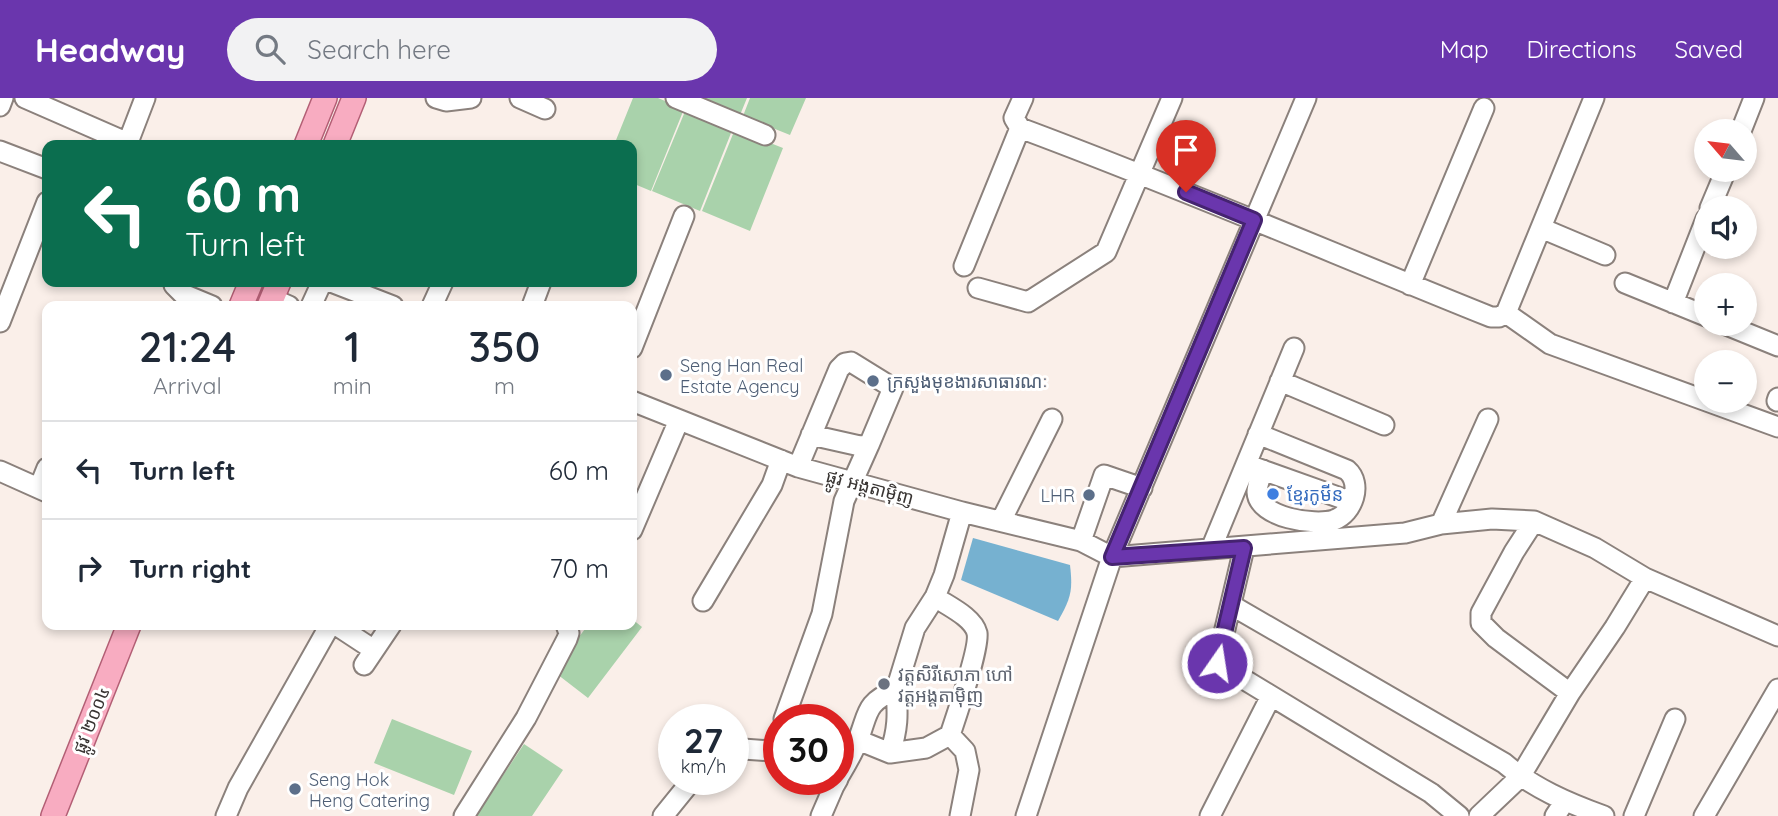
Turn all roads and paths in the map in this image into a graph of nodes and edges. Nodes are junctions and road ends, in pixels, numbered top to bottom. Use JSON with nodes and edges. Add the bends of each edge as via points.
{"nodes":[{"id":1,"x":3,"y":98,"type":"edge"},
{"id":2,"x":25,"y":98,"type":"edge"},
{"id":3,"x":145,"y":98,"type":"edge"},
{"id":4,"x":325,"y":98,"type":"edge"},
{"id":5,"x":354,"y":98,"type":"edge"},
{"id":6,"x":436,"y":98,"type":"edge"},
{"id":7,"x":471,"y":98,"type":"edge"},
{"id":8,"x":520,"y":98,"type":"edge"},
{"id":9,"x":676,"y":98,"type":"edge"},
{"id":10,"x":1023,"y":98,"type":"edge"},
{"id":11,"x":1172,"y":98,"type":"edge"},
{"id":12,"x":1306,"y":98,"type":"edge"},
{"id":13,"x":1594,"y":98,"type":"edge"},
{"id":14,"x":1755,"y":98,"type":"edge"},
{"id":15,"x":0,"y":106,"type":"edge"},
{"id":16,"x":1484,"y":108,"type":"dead end"},
{"id":17,"x":545,"y":109,"type":"dead end"},
{"id":18,"x":1746,"y":119,"type":"edge"},
{"id":19,"x":1020,"y":128,"type":"junction"},
{"id":20,"x":765,"y":135,"type":"dead end"},
{"id":21,"x":119,"y":140,"type":"edge"},
{"id":22,"x":129,"y":140,"type":"edge"},
{"id":23,"x":308,"y":140,"type":"edge"},
{"id":24,"x":337,"y":140,"type":"edge"},
{"id":25,"x":0,"y":151,"type":"edge"},
{"id":26,"x":42,"y":167,"type":"edge"},
{"id":27,"x":1140,"y":173,"type":"junction"},
{"id":28,"x":42,"y":215,"type":"edge"},
{"id":29,"x":684,"y":216,"type":"dead end"},
{"id":30,"x":1254,"y":220,"type":"junction"},
{"id":31,"x":1541,"y":228,"type":"junction"},
{"id":32,"x":1694,"y":250,"type":"edge"},
{"id":33,"x":1605,"y":255,"type":"dead end"},
{"id":34,"x":964,"y":266,"type":"dead end"},
{"id":35,"x":1625,"y":283,"type":"dead end"},
{"id":36,"x":1410,"y":285,"type":"junction"},
{"id":37,"x":176,"y":287,"type":"edge"},
{"id":38,"x":344,"y":287,"type":"edge"},
{"id":39,"x":978,"y":288,"type":"dead end"},
{"id":40,"x":201,"y":301,"type":"edge"},
{"id":41,"x":380,"y":301,"type":"edge"},
{"id":42,"x":1673,"y":303,"type":"junction"},
{"id":43,"x":1694,"y":311,"type":"edge"},
{"id":44,"x":1506,"y":313,"type":"junction"},
{"id":45,"x":0,"y":322,"type":"edge"},
{"id":46,"x":637,"y":335,"type":"edge"},
{"id":47,"x":1753,"y":336,"type":"edge"},
{"id":48,"x":1778,"y":346,"type":"edge"},
{"id":49,"x":1294,"y":348,"type":"dead end"},
{"id":50,"x":1280,"y":382,"type":"junction"},
{"id":51,"x":637,"y":403,"type":"edge"},
{"id":52,"x":1052,"y":419,"type":"dead end"},
{"id":53,"x":1488,"y":419,"type":"dead end"},
{"id":54,"x":679,"y":420,"type":"junction"},
{"id":55,"x":1384,"y":425,"type":"dead end"},
{"id":56,"x":1778,"y":427,"type":"edge"},
{"id":57,"x":1258,"y":434,"type":"junction"},
{"id":58,"x":811,"y":435,"type":"junction"},
{"id":59,"x":869,"y":445,"type":"junction"},
{"id":60,"x":790,"y":463,"type":"junction"},
{"id":61,"x":1254,"y":467,"type":"junction"},
{"id":62,"x":0,"y":471,"type":"edge"},
{"id":63,"x":851,"y":483,"type":"junction"},
{"id":64,"x":1142,"y":488,"type":"junction"},
{"id":65,"x":42,"y":490,"type":"edge"},
{"id":66,"x":1352,"y":502,"type":"junction"},
{"id":67,"x":962,"y":512,"type":"junction"},
{"id":68,"x":637,"y":518,"type":"edge"},
{"id":69,"x":1001,"y":521,"type":"junction"},
{"id":70,"x":1534,"y":522,"type":"junction"},
{"id":71,"x":1441,"y":523,"type":"junction"},
{"id":72,"x":1081,"y":541,"type":"junction"},
{"id":73,"x":1244,"y":548,"type":"junction"},
{"id":74,"x":1211,"y":549,"type":"junction"},
{"id":75,"x":1112,"y":557,"type":"junction"},
{"id":76,"x":1645,"y":578,"type":"junction"},
{"id":77,"x":935,"y":597,"type":"junction"},
{"id":78,"x":703,"y":601,"type":"dead end"},
{"id":79,"x":1231,"y":604,"type":"junction"},
{"id":80,"x":126,"y":630,"type":"edge"},
{"id":81,"x":327,"y":630,"type":"edge"},
{"id":82,"x":341,"y":630,"type":"edge"},
{"id":83,"x":388,"y":630,"type":"edge"},
{"id":84,"x":568,"y":630,"type":"edge"},
{"id":85,"x":1778,"y":636,"type":"edge"},
{"id":86,"x":1778,"y":689,"type":"edge"},
{"id":87,"x":896,"y":690,"type":"junction"},
{"id":88,"x":1570,"y":693,"type":"junction"},
{"id":89,"x":1271,"y":696,"type":"junction"},
{"id":90,"x":789,"y":704,"type":"edge"},
{"id":91,"x":1675,"y":719,"type":"dead end"},
{"id":92,"x":950,"y":735,"type":"junction"},
{"id":93,"x":858,"y":740,"type":"junction"},
{"id":94,"x":854,"y":748,"type":"edge"},
{"id":95,"x":890,"y":753,"type":"junction"},
{"id":96,"x":1520,"y":777,"type":"junction"},
{"id":97,"x":680,"y":795,"type":"edge"},
{"id":98,"x":831,"y":795,"type":"edge"},
{"id":99,"x":1560,"y":809,"type":"edge"},
{"id":100,"x":52,"y":816,"type":"edge"},
{"id":101,"x":226,"y":816,"type":"edge"},
{"id":102,"x":464,"y":816,"type":"edge"},
{"id":103,"x":663,"y":816,"type":"edge"},
{"id":104,"x":821,"y":816,"type":"edge"},
{"id":105,"x":960,"y":816,"type":"edge"},
{"id":106,"x":1026,"y":816,"type":"edge"},
{"id":107,"x":1210,"y":816,"type":"edge"},
{"id":108,"x":1459,"y":816,"type":"edge"},
{"id":109,"x":1479,"y":816,"type":"edge"},
{"id":110,"x":1604,"y":816,"type":"edge"},
{"id":111,"x":1634,"y":816,"type":"edge"},
{"id":112,"x":1704,"y":816,"type":"edge"}],
"edges":[{"from":1,"to":15,"type":"street"},
{"from":2,"to":21,"type":"street"},
{"from":3,"to":22,"type":"street"},
{"from":4,"to":23,"type":"main road"},
{"from":5,"to":24,"type":"main road"},
{"from":6,"to":7,"type":"street"},
{"from":8,"to":17,"type":"street"},
{"from":9,"to":20,"type":"street"},
{"from":10,"to":19,"type":"street","via":[[1014,118]]},
{"from":11,"to":27,"type":"street"},
{"from":12,"to":30,"type":"street"},
{"from":13,"to":31,"type":"street"},
{"from":14,"to":18,"type":"street"},
{"from":16,"to":36,"type":"street"},
{"from":19,"to":27,"type":"street"},
{"from":19,"to":34,"type":"street"},
{"from":25,"to":26,"type":"street"},
{"from":27,"to":30,"type":"street"},
{"from":27,"to":39,"type":"street","via":[[1102,256],[1028,302]]},
{"from":28,"to":45,"type":"street"},
{"from":29,"to":46,"type":"street"},
{"from":30,"to":36,"type":"street"},
{"from":30,"to":64,"type":"street"},
{"from":31,"to":33,"type":"street"},
{"from":31,"to":44,"type":"street"},
{"from":32,"to":42,"type":"street"},
{"from":35,"to":42,"type":"street"},
{"from":36,"to":44,"type":"street","via":[[1491,317]]},
{"from":37,"to":40,"type":"street"},
{"from":38,"to":41,"type":"street"},
{"from":42,"to":43,"type":"street"},
{"from":44,"to":56,"type":"street","via":[[1550,344]]},
{"from":47,"to":48,"type":"street"},
{"from":49,"to":50,"type":"street"},
{"from":50,"to":55,"type":"street"},
{"from":50,"to":57,"type":"street"},
{"from":51,"to":54,"type":"street","name":"ផ្លូវ អង្តតាម៉ិញ"},
{"from":52,"to":69,"type":"street"},
{"from":53,"to":71,"type":"street"},
{"from":54,"to":60,"type":"street","name":"ផ្លូវ អង្តតាម៉ិញ"},
{"from":54,"to":68,"type":"street"},
{"from":57,"to":61,"type":"street"},
{"from":57,"to":66,"type":"street","via":[[1347,470],[1354,477]]},
{"from":58,"to":59,"type":"street"},
{"from":58,"to":59,"type":"street","via":[[839,369],[851,362],[893,388]]},
{"from":58,"to":60,"type":"street"},
{"from":59,"to":63,"type":"street"},
{"from":60,"to":63,"type":"street","name":"ផ្លូវ អង្តតាម៉ិញ"},
{"from":60,"to":78,"type":"street"},
{"from":61,"to":66,"type":"street"},
{"from":61,"to":66,"type":"street","via":[[1259,499],[1289,519],[1334,520]]},
{"from":61,"to":74,"type":"street"},
{"from":62,"to":65,"type":"street"},
{"from":63,"to":67,"type":"street","name":"ផ្លូវ អង្តតាម៉ិញ"},
{"from":63,"to":90,"type":"street","via":[[822,614]]},
{"from":64,"to":72,"type":"street","via":[[1104,475]]},
{"from":64,"to":75,"type":"street"},
{"from":67,"to":69,"type":"street","name":"ផ្លូវ អង្តតាម៉ិញ"},
{"from":67,"to":77,"type":"street"},
{"from":69,"to":72,"type":"street","name":"ផ្លូវ អង្តតាម៉ិញ"},
{"from":70,"to":71,"type":"street"},
{"from":70,"to":76,"type":"street","via":[[1595,548]]},
{"from":70,"to":88,"type":"street","via":[[1481,613],[1481,623]]},
{"from":71,"to":73,"type":"street","via":[[1405,533]]},
{"from":72,"to":75,"type":"street","name":"ផ្លូវ អង្តតាម៉ិញ"},
{"from":73,"to":74,"type":"street"},
{"from":73,"to":79,"type":"street"},
{"from":74,"to":75,"type":"street"},
{"from":75,"to":106,"type":"street"},
{"from":76,"to":85,"type":"street"},
{"from":76,"to":88,"type":"street"},
{"from":77,"to":87,"type":"street","via":[[915,628]]},
{"from":77,"to":92,"type":"street","via":[[970,622],[977,634]]},
{"from":79,"to":89,"type":"street","via":[[1217,663]]},
{"from":79,"to":96,"type":"street","via":[[1504,763]]},
{"from":80,"to":100,"type":"main road","name":"ផ្លូវ ២០០៤"},
{"from":81,"to":101,"type":"street"},
{"from":82,"to":83,"type":"street","via":[[369,658]]},
{"from":84,"to":102,"type":"street","via":[[526,718]]},
{"from":86,"to":112,"type":"street"},
{"from":87,"to":93,"type":"street","via":[[883,695],[865,714]]},
{"from":87,"to":95,"type":"street","via":[[898,719]]},
{"from":88,"to":96,"type":"street"},
{"from":89,"to":107,"type":"street"},
{"from":89,"to":108,"type":"street","via":[[1431,793]]},
{"from":91,"to":111,"type":"street"},
{"from":92,"to":95,"type":"street","via":[[926,748]]},
{"from":92,"to":105,"type":"street","via":[[965,751],[969,770]]},
{"from":93,"to":94,"type":"street"},
{"from":93,"to":95,"type":"street"},
{"from":96,"to":99,"type":"street"},
{"from":96,"to":109,"type":"street"},
{"from":97,"to":103,"type":"street"},
{"from":98,"to":104,"type":"street"},
{"from":99,"to":110,"type":"street"}]}
